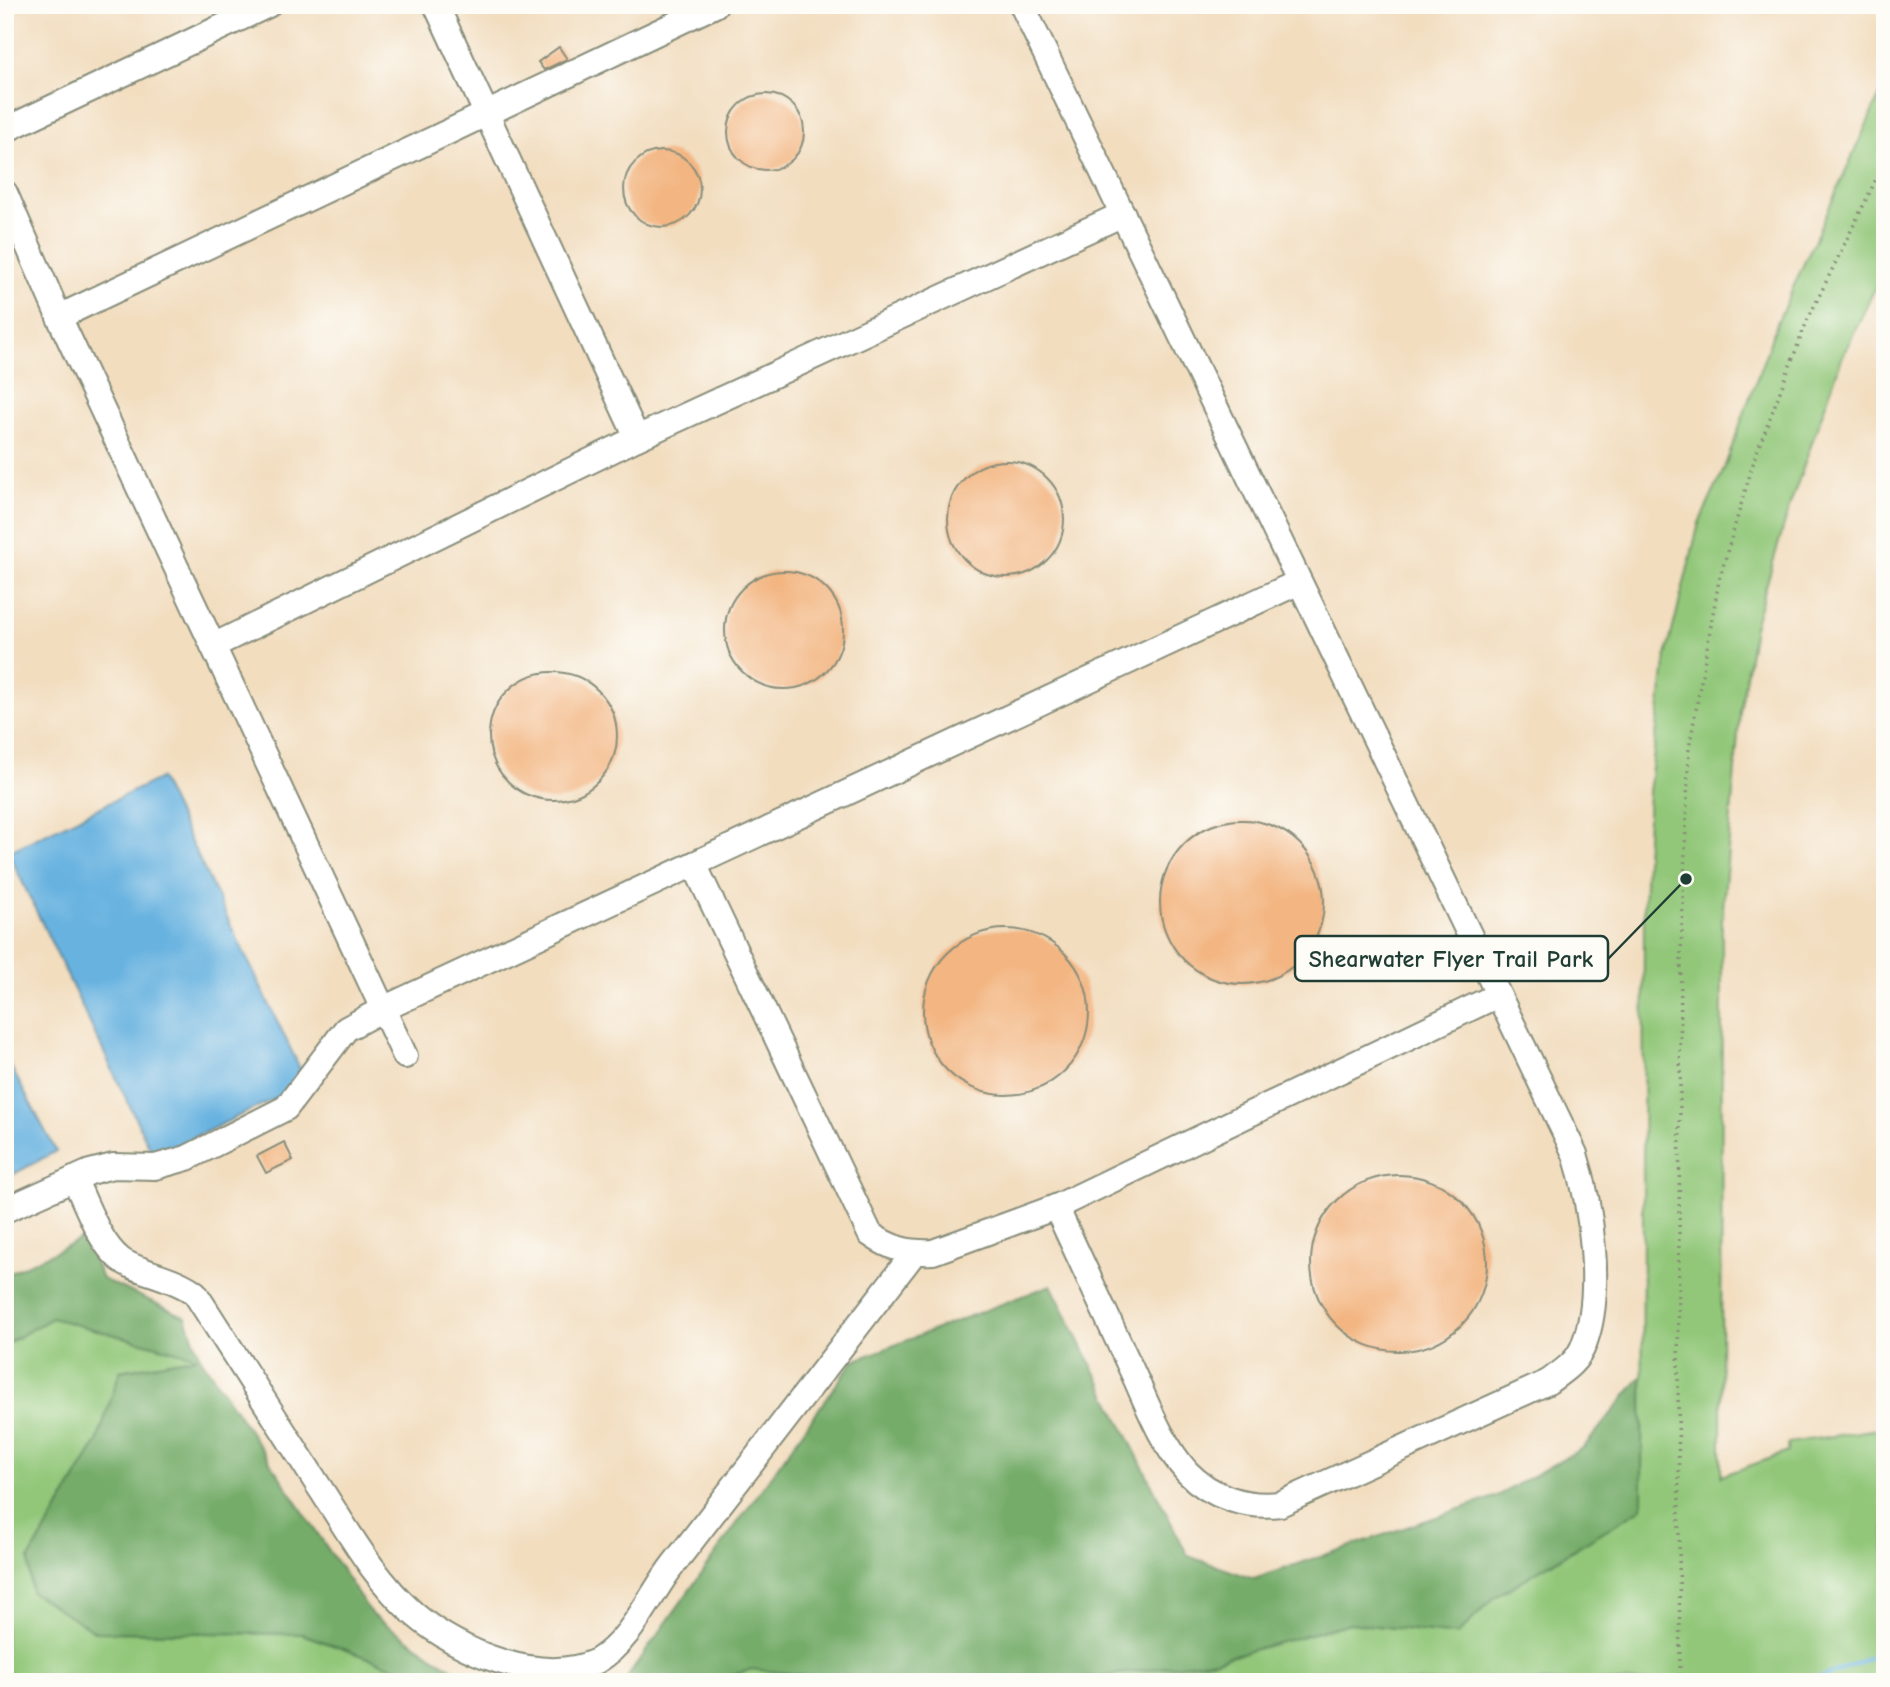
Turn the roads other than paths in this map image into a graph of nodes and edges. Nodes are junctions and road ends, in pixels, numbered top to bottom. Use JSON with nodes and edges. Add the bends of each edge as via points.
{"nodes":[{"id":1,"x":268,"y":5,"type":"edge"},
{"id":2,"x":436,"y":5,"type":"edge"},
{"id":3,"x":715,"y":5,"type":"edge"},
{"id":4,"x":1022,"y":5,"type":"edge"},
{"id":5,"x":487,"y":115,"type":"junction"},
{"id":6,"x":5,"y":130,"type":"edge"},
{"id":7,"x":5,"y":193,"type":"edge"},
{"id":8,"x":1123,"y":214,"type":"junction"},
{"id":9,"x":60,"y":317,"type":"junction"},
{"id":10,"x":637,"y":438,"type":"junction"},
{"id":11,"x":1299,"y":582,"type":"junction"},
{"id":12,"x":213,"y":646,"type":"junction"},
{"id":13,"x":694,"y":864,"type":"junction"},
{"id":14,"x":1498,"y":995,"type":"junction"},
{"id":15,"x":383,"y":1009,"type":"junction"},
{"id":16,"x":405,"y":1056,"type":"dead end"},
{"id":17,"x":74,"y":1179,"type":"junction"},
{"id":18,"x":1056,"y":1207,"type":"junction"},
{"id":19,"x":5,"y":1210,"type":"edge"},
{"id":20,"x":914,"y":1253,"type":"junction"}],
"edges":[{"from":1,"to":6,"type":"lane"},
{"from":2,"to":5,"type":"lane"},
{"from":3,"to":5,"type":"lane"},
{"from":4,"to":8,"type":"lane"},
{"from":5,"to":9,"type":"lane"},
{"from":5,"to":10,"type":"lane"},
{"from":7,"to":9,"type":"lane"},
{"from":8,"to":10,"type":"lane"},
{"from":8,"to":11,"type":"lane"},
{"from":9,"to":12,"type":"lane"},
{"from":10,"to":12,"type":"lane"},
{"from":11,"to":13,"type":"lane"},
{"from":11,"to":14,"type":"lane"},
{"from":12,"to":15,"type":"lane"},
{"from":13,"to":15,"type":"lane"},
{"from":13,"to":20,"type":"lane","via":[[870,1234],[889,1248]]},
{"from":14,"to":18,"type":"lane"},
{"from":14,"to":18,"type":"lane","via":[[1574,1154],[1590,1212],[1592,1305],[1584,1344],[1571,1366],[1548,1382],[1280,1504],[1241,1504],[1188,1472],[1163,1438]]},
{"from":15,"to":16,"type":"lane"},
{"from":15,"to":17,"type":"lane","via":[[346,1029],[286,1108],[187,1158],[155,1167],[113,1166]]},
{"from":17,"to":19,"type":"lane"},
{"from":17,"to":20,"type":"lane","via":[[121,1260],[195,1293],[374,1571],[414,1614],[503,1667],[552,1672],[580,1668],[616,1646],[666,1574]]},
{"from":18,"to":20,"type":"lane","via":[[933,1252]]}]}
